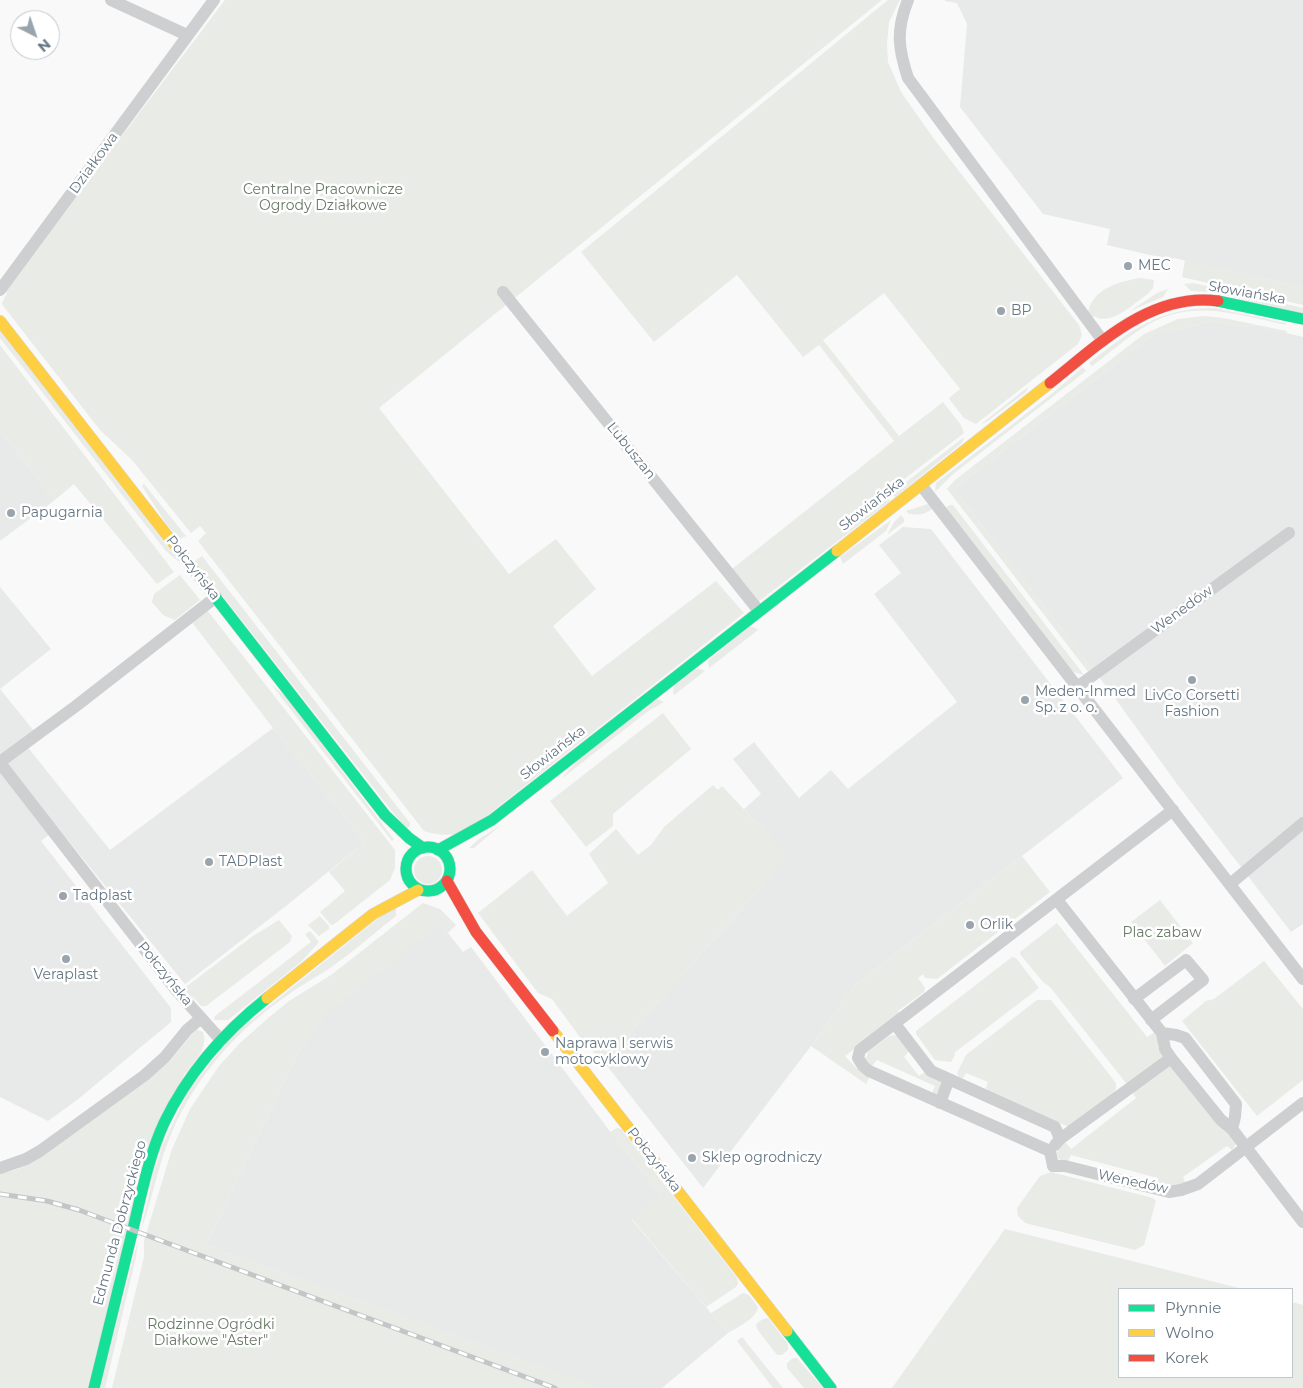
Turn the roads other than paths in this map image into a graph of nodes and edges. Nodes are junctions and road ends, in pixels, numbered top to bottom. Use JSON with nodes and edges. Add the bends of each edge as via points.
{"nodes":[{"id":1,"x":111,"y":0,"type":"edge"},
{"id":2,"x":214,"y":0,"type":"edge"},
{"id":3,"x":908,"y":0,"type":"edge"},
{"id":4,"x":187,"y":35,"type":"junction"},
{"id":5,"x":0,"y":290,"type":"edge"},
{"id":6,"x":503,"y":292,"type":"dead end"},
{"id":7,"x":1303,"y":319,"type":"edge"},
{"id":8,"x":0,"y":321,"type":"edge"},
{"id":9,"x":1103,"y":341,"type":"junction"},
{"id":10,"x":921,"y":485,"type":"junction"},
{"id":11,"x":1289,"y":533,"type":"dead end"},
{"id":12,"x":216,"y":597,"type":"junction"},
{"id":13,"x":759,"y":611,"type":"junction"},
{"id":14,"x":1077,"y":687,"type":"junction"},
{"id":15,"x":0,"y":763,"type":"edge"},
{"id":16,"x":1172,"y":810,"type":"junction"},
{"id":17,"x":385,"y":815,"type":"junction"},
{"id":18,"x":492,"y":820,"type":"junction"},
{"id":19,"x":1303,"y":823,"type":"edge"},
{"id":20,"x":422,"y":848,"type":"junction"},
{"id":21,"x":438,"y":850,"type":"junction"},
{"id":22,"x":407,"y":861,"type":"junction"},
{"id":23,"x":450,"y":865,"type":"junction"},
{"id":24,"x":406,"y":876,"type":"junction"},
{"id":25,"x":447,"y":880,"type":"junction"},
{"id":26,"x":1230,"y":884,"type":"junction"},
{"id":27,"x":418,"y":890,"type":"junction"},
{"id":28,"x":439,"y":898,"type":"junction"},
{"id":29,"x":1057,"y":900,"type":"junction"},
{"id":30,"x":373,"y":914,"type":"junction"},
{"id":31,"x":476,"y":932,"type":"junction"},
{"id":32,"x":1303,"y":979,"type":"edge"},
{"id":33,"x":1134,"y":999,"type":"junction"},
{"id":34,"x":201,"y":1018,"type":"junction"},
{"id":35,"x":1151,"y":1020,"type":"junction"},
{"id":36,"x":895,"y":1024,"type":"junction"},
{"id":37,"x":1162,"y":1033,"type":"junction"},
{"id":38,"x":220,"y":1039,"type":"junction"},
{"id":39,"x":1171,"y":1058,"type":"junction"},
{"id":40,"x":950,"y":1079,"type":"junction"},
{"id":41,"x":940,"y":1103,"type":"junction"},
{"id":42,"x":1303,"y":1103,"type":"edge"},
{"id":43,"x":1232,"y":1129,"type":"junction"},
{"id":44,"x":1060,"y":1139,"type":"junction"},
{"id":45,"x":1246,"y":1147,"type":"junction"},
{"id":46,"x":1050,"y":1151,"type":"junction"},
{"id":47,"x":0,"y":1168,"type":"edge"},
{"id":48,"x":1303,"y":1222,"type":"edge"},
{"id":49,"x":94,"y":1388,"type":"edge"},
{"id":50,"x":831,"y":1388,"type":"edge"}],
"edges":[{"from":1,"to":4,"type":"street"},
{"from":2,"to":4,"type":"street","name":"Działkowa"},
{"from":3,"to":9,"type":"street","via":[[899,32],[900,56],[908,78]]},
{"from":4,"to":5,"type":"street","name":"Działkowa"},
{"from":6,"to":13,"type":"street","name":"Lubuszan"},
{"from":7,"to":9,"type":"main road","name":"Słowiańska","via":[[1222,302],[1191,300],[1142,315]]},
{"from":8,"to":12,"type":"main road","name":"Połczyńska"},
{"from":9,"to":10,"type":"main road","name":"Słowiańska"},
{"from":10,"to":13,"type":"main road","name":"Słowiańska"},
{"from":10,"to":14,"type":"street"},
{"from":11,"to":14,"type":"street","name":"Wenedów"},
{"from":12,"to":15,"type":"street"},
{"from":12,"to":17,"type":"main road","name":"Połczyńska"},
{"from":13,"to":18,"type":"main road","name":"Słowiańska"},
{"from":14,"to":16,"type":"street"},
{"from":15,"to":34,"type":"street","name":"Połczyńska"},
{"from":16,"to":26,"type":"street"},
{"from":16,"to":29,"type":"street","name":"Wenedów"},
{"from":17,"to":20,"type":"main road","name":"Połczyńska"},
{"from":17,"to":22,"type":"main road","name":"Połczyńska"},
{"from":18,"to":21,"type":"main road","name":"Słowiańska"},
{"from":18,"to":23,"type":"main road","name":"Słowiańska"},
{"from":19,"to":26,"type":"street"},
{"from":20,"to":21,"type":"main road"},
{"from":20,"to":22,"type":"main road","via":[[414,851]]},
{"from":21,"to":23,"type":"main road"},
{"from":22,"to":24,"type":"main road"},
{"from":23,"to":25,"type":"main road"},
{"from":24,"to":27,"type":"main road"},
{"from":24,"to":30,"type":"main road","name":"Edmunda Dobrzyckiego"},
{"from":25,"to":28,"type":"main road","via":[[440,888]]},
{"from":25,"to":31,"type":"main road","name":"Połczyńska"},
{"from":26,"to":32,"type":"street"},
{"from":27,"to":28,"type":"main road"},
{"from":27,"to":30,"type":"main road","name":"Edmunda Dobrzyckiego"},
{"from":28,"to":31,"type":"main road","name":"Połczyńska"},
{"from":29,"to":33,"type":"street"},
{"from":29,"to":36,"type":"street","name":"Wenedów"},
{"from":30,"to":38,"type":"main road","name":"Edmunda Dobrzyckiego","via":[[244,1016]]},
{"from":31,"to":50,"type":"main road","name":"Połczyńska"},
{"from":33,"to":35,"type":"street"},
{"from":33,"to":35,"type":"street","via":[[1186,960],[1202,980]]},
{"from":34,"to":38,"type":"street","name":"Połczyńska"},
{"from":34,"to":47,"type":"street","name":"Połczyńska","via":[[145,1075],[40,1151]]},
{"from":35,"to":37,"type":"street"},
{"from":36,"to":40,"type":"street","via":[[931,1071]]},
{"from":36,"to":41,"type":"street","name":"Wenedów","via":[[860,1050],[858,1058],[863,1066]]},
{"from":37,"to":39,"type":"street"},
{"from":37,"to":43,"type":"street","via":[[1186,1038],[1236,1104]]},
{"from":38,"to":49,"type":"main road","name":"Edmunda Dobrzyckiego","via":[[180,1093],[153,1153],[141,1190]]},
{"from":39,"to":43,"type":"street"},
{"from":39,"to":44,"type":"street"},
{"from":40,"to":41,"type":"street"},
{"from":40,"to":44,"type":"street","via":[[1055,1127]]},
{"from":41,"to":46,"type":"street","name":"Wenedów"},
{"from":42,"to":45,"type":"street","name":"Wenedów"},
{"from":43,"to":45,"type":"street"},
{"from":44,"to":46,"type":"street"},
{"from":45,"to":46,"type":"street","name":"Wenedów","via":[[1198,1184],[1169,1192],[1053,1166]]},
{"from":45,"to":48,"type":"street"}]}
